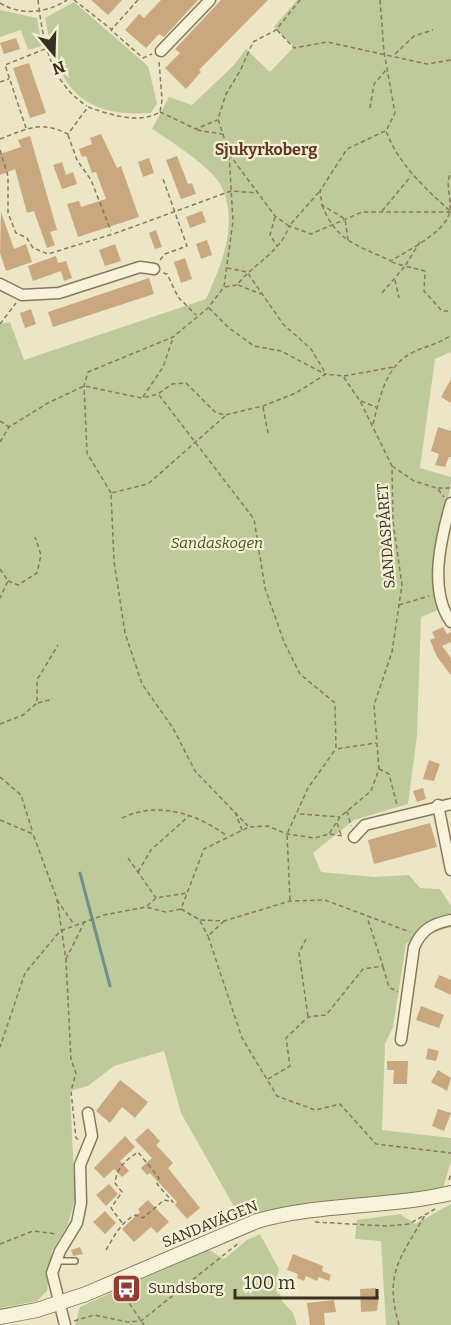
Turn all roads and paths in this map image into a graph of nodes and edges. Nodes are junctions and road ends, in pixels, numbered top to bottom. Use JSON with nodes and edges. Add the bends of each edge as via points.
{"nodes":[{"id":1,"x":38,"y":0,"type":"edge"},
{"id":2,"x":67,"y":0,"type":"edge"},
{"id":3,"x":74,"y":0,"type":"edge"},
{"id":4,"x":138,"y":0,"type":"edge"},
{"id":5,"x":210,"y":0,"type":"edge"},
{"id":6,"x":300,"y":0,"type":"edge"},
{"id":7,"x":380,"y":0,"type":"edge"},
{"id":8,"x":0,"y":3,"type":"edge"},
{"id":9,"x":39,"y":12,"type":"junction"},
{"id":10,"x":111,"y":30,"type":"junction"},
{"id":11,"x":276,"y":30,"type":"junction"},
{"id":12,"x":433,"y":30,"type":"dead end"},
{"id":13,"x":46,"y":49,"type":"junction"},
{"id":14,"x":161,"y":51,"type":"junction"},
{"id":15,"x":384,"y":52,"type":"junction"},
{"id":16,"x":395,"y":55,"type":"junction"},
{"id":17,"x":451,"y":60,"type":"edge"},
{"id":18,"x":386,"y":69,"type":"junction"},
{"id":19,"x":10,"y":78,"type":"junction"},
{"id":20,"x":0,"y":82,"type":"edge"},
{"id":21,"x":88,"y":107,"type":"junction"},
{"id":22,"x":370,"y":108,"type":"dead end"},
{"id":23,"x":160,"y":112,"type":"junction"},
{"id":24,"x":218,"y":119,"type":"junction"},
{"id":25,"x":27,"y":129,"type":"junction"},
{"id":26,"x":196,"y":129,"type":"junction"},
{"id":27,"x":386,"y":131,"type":"junction"},
{"id":28,"x":68,"y":134,"type":"junction"},
{"id":29,"x":223,"y":134,"type":"junction"},
{"id":30,"x":0,"y":140,"type":"edge"},
{"id":31,"x":0,"y":150,"type":"edge"},
{"id":32,"x":229,"y":153,"type":"junction"},
{"id":33,"x":451,"y":172,"type":"edge"},
{"id":34,"x":411,"y":175,"type":"junction"},
{"id":35,"x":163,"y":179,"type":"dead end"},
{"id":36,"x":231,"y":190,"type":"junction"},
{"id":37,"x":320,"y":191,"type":"junction"},
{"id":38,"x":258,"y":193,"type":"junction"},
{"id":39,"x":322,"y":205,"type":"junction"},
{"id":40,"x":174,"y":210,"type":"junction"},
{"id":41,"x":382,"y":211,"type":"junction"},
{"id":42,"x":451,"y":212,"type":"edge"},
{"id":43,"x":275,"y":216,"type":"junction"},
{"id":44,"x":345,"y":219,"type":"junction"},
{"id":45,"x":139,"y":224,"type":"junction"},
{"id":46,"x":289,"y":226,"type":"junction"},
{"id":47,"x":330,"y":226,"type":"junction"},
{"id":48,"x":141,"y":230,"type":"dead end"},
{"id":49,"x":111,"y":232,"type":"junction"},
{"id":50,"x":116,"y":232,"type":"junction"},
{"id":51,"x":118,"y":238,"type":"dead end"},
{"id":52,"x":90,"y":240,"type":"junction"},
{"id":53,"x":348,"y":240,"type":"junction"},
{"id":54,"x":421,"y":241,"type":"junction"},
{"id":55,"x":92,"y":246,"type":"dead end"},
{"id":56,"x":278,"y":247,"type":"junction"},
{"id":57,"x":68,"y":248,"type":"junction"},
{"id":58,"x":70,"y":254,"type":"dead end"},
{"id":59,"x":391,"y":261,"type":"junction"},
{"id":60,"x":405,"y":266,"type":"junction"},
{"id":61,"x":227,"y":268,"type":"junction"},
{"id":62,"x":154,"y":269,"type":"junction"},
{"id":63,"x":247,"y":272,"type":"junction"},
{"id":64,"x":395,"y":279,"type":"junction"},
{"id":65,"x":0,"y":284,"type":"edge"},
{"id":66,"x":237,"y":285,"type":"junction"},
{"id":67,"x":224,"y":287,"type":"junction"},
{"id":68,"x":382,"y":293,"type":"dead end"},
{"id":69,"x":262,"y":294,"type":"junction"},
{"id":70,"x":22,"y":295,"type":"junction"},
{"id":71,"x":399,"y":298,"type":"dead end"},
{"id":72,"x":208,"y":308,"type":"junction"},
{"id":73,"x":451,"y":311,"type":"edge"},
{"id":74,"x":196,"y":316,"type":"junction"},
{"id":75,"x":0,"y":324,"type":"edge"},
{"id":76,"x":451,"y":335,"type":"edge"},
{"id":77,"x":173,"y":337,"type":"junction"},
{"id":78,"x":394,"y":367,"type":"junction"},
{"id":79,"x":326,"y":374,"type":"junction"},
{"id":80,"x":343,"y":376,"type":"junction"},
{"id":81,"x":84,"y":386,"type":"junction"},
{"id":82,"x":158,"y":394,"type":"junction"},
{"id":83,"x":142,"y":398,"type":"junction"},
{"id":84,"x":360,"y":401,"type":"junction"},
{"id":85,"x":263,"y":406,"type":"junction"},
{"id":86,"x":377,"y":407,"type":"junction"},
{"id":87,"x":225,"y":415,"type":"junction"},
{"id":88,"x":0,"y":421,"type":"edge"},
{"id":89,"x":372,"y":425,"type":"junction"},
{"id":90,"x":9,"y":427,"type":"junction"},
{"id":91,"x":268,"y":433,"type":"dead end"},
{"id":92,"x":0,"y":442,"type":"edge"},
{"id":93,"x":196,"y":442,"type":"junction"},
{"id":94,"x":392,"y":466,"type":"junction"},
{"id":95,"x":437,"y":488,"type":"junction"},
{"id":96,"x":451,"y":488,"type":"edge"},
{"id":97,"x":111,"y":493,"type":"junction"},
{"id":98,"x":451,"y":504,"type":"edge"},
{"id":99,"x":35,"y":537,"type":"dead end"},
{"id":100,"x":0,"y":569,"type":"edge"},
{"id":101,"x":8,"y":581,"type":"junction"},
{"id":102,"x":441,"y":592,"type":"junction"},
{"id":103,"x":0,"y":598,"type":"edge"},
{"id":104,"x":399,"y":605,"type":"junction"},
{"id":105,"x":451,"y":622,"type":"edge"},
{"id":106,"x":58,"y":645,"type":"dead end"},
{"id":107,"x":53,"y":699,"type":"dead end"},
{"id":108,"x":37,"y":703,"type":"junction"},
{"id":109,"x":0,"y":724,"type":"edge"},
{"id":110,"x":377,"y":743,"type":"junction"},
{"id":111,"x":336,"y":749,"type":"junction"},
{"id":112,"x":379,"y":769,"type":"junction"},
{"id":113,"x":0,"y":777,"type":"edge"},
{"id":114,"x":451,"y":804,"type":"edge"},
{"id":115,"x":438,"y":805,"type":"junction"},
{"id":116,"x":234,"y":809,"type":"junction"},
{"id":117,"x":347,"y":811,"type":"junction"},
{"id":118,"x":298,"y":814,"type":"junction"},
{"id":119,"x":400,"y":815,"type":"junction"},
{"id":120,"x":189,"y":816,"type":"junction"},
{"id":121,"x":340,"y":817,"type":"junction"},
{"id":122,"x":122,"y":818,"type":"dead end"},
{"id":123,"x":0,"y":820,"type":"edge"},
{"id":124,"x":337,"y":822,"type":"junction"},
{"id":125,"x":249,"y":826,"type":"junction"},
{"id":126,"x":242,"y":831,"type":"junction"},
{"id":127,"x":33,"y":834,"type":"junction"},
{"id":128,"x":287,"y":834,"type":"junction"},
{"id":129,"x":329,"y":834,"type":"junction"},
{"id":130,"x":227,"y":836,"type":"junction"},
{"id":131,"x":342,"y":836,"type":"junction"},
{"id":132,"x":354,"y":837,"type":"junction"},
{"id":133,"x":128,"y":858,"type":"dead end"},
{"id":134,"x":451,"y":870,"type":"edge"},
{"id":135,"x":138,"y":872,"type":"junction"},
{"id":136,"x":188,"y":893,"type":"junction"},
{"id":137,"x":156,"y":898,"type":"junction"},
{"id":138,"x":57,"y":899,"type":"junction"},
{"id":139,"x":290,"y":901,"type":"junction"},
{"id":140,"x":146,"y":907,"type":"junction"},
{"id":141,"x":181,"y":909,"type":"junction"},
{"id":142,"x":368,"y":918,"type":"junction"},
{"id":143,"x":200,"y":920,"type":"junction"},
{"id":144,"x":451,"y":920,"type":"edge"},
{"id":145,"x":85,"y":921,"type":"junction"},
{"id":146,"x":224,"y":921,"type":"junction"},
{"id":147,"x":74,"y":924,"type":"junction"},
{"id":148,"x":60,"y":931,"type":"junction"},
{"id":149,"x":420,"y":935,"type":"junction"},
{"id":150,"x":208,"y":936,"type":"junction"},
{"id":151,"x":306,"y":939,"type":"dead end"},
{"id":152,"x":66,"y":960,"type":"junction"},
{"id":153,"x":382,"y":966,"type":"junction"},
{"id":154,"x":407,"y":998,"type":"junction"},
{"id":155,"x":308,"y":1017,"type":"junction"},
{"id":156,"x":401,"y":1040,"type":"dead end"},
{"id":157,"x":0,"y":1047,"type":"edge"},
{"id":158,"x":267,"y":1079,"type":"junction"},
{"id":159,"x":88,"y":1113,"type":"dead end"},
{"id":160,"x":86,"y":1146,"type":"junction"},
{"id":161,"x":451,"y":1153,"type":"edge"},
{"id":162,"x":449,"y":1193,"type":"edge"},
{"id":163,"x":425,"y":1214,"type":"junction"},
{"id":164,"x":306,"y":1222,"type":"dead end"},
{"id":165,"x":123,"y":1224,"type":"junction"},
{"id":166,"x":70,"y":1236,"type":"junction"},
{"id":167,"x":240,"y":1241,"type":"dead end"},
{"id":168,"x":0,"y":1244,"type":"edge"},
{"id":169,"x":106,"y":1250,"type":"dead end"},
{"id":170,"x":56,"y":1261,"type":"junction"},
{"id":171,"x":75,"y":1262,"type":"dead end"},
{"id":172,"x":119,"y":1287,"type":"dead end"},
{"id":173,"x":59,"y":1304,"type":"junction"},
{"id":174,"x":0,"y":1317,"type":"edge"},
{"id":175,"x":141,"y":1321,"type":"junction"},
{"id":176,"x":65,"y":1324,"type":"edge"},
{"id":177,"x":144,"y":1325,"type":"edge"},
{"id":178,"x":399,"y":1325,"type":"edge"}],
"edges":[{"from":1,"to":9,"type":"path"},
{"from":2,"to":9,"type":"path"},
{"from":3,"to":10,"type":"path"},
{"from":4,"to":10,"type":"path"},
{"from":5,"to":14,"type":"street"},
{"from":6,"to":11,"type":"path"},
{"from":7,"to":15,"type":"path"},
{"from":8,"to":9,"type":"path","via":[[25,12]]},
{"from":9,"to":13,"type":"path"},
{"from":10,"to":14,"type":"path","via":[[143,58]]},
{"from":11,"to":15,"type":"path","via":[[294,48],[327,42]]},
{"from":11,"to":24,"type":"path","via":[[253,42],[226,94]]},
{"from":12,"to":16,"type":"path","via":[[414,36]]},
{"from":13,"to":19,"type":"path","via":[[5,65]]},
{"from":13,"to":21,"type":"path","via":[[66,91]]},
{"from":14,"to":23,"type":"path"},
{"from":15,"to":16,"type":"path"},
{"from":15,"to":18,"type":"path"},
{"from":16,"to":17,"type":"path","via":[[427,64]]},
{"from":18,"to":22,"type":"path","via":[[374,84]]},
{"from":18,"to":27,"type":"path","via":[[394,113]]},
{"from":19,"to":20,"type":"path"},
{"from":19,"to":25,"type":"path"},
{"from":21,"to":23,"type":"path","via":[[136,118],[153,117]]},
{"from":21,"to":28,"type":"path"},
{"from":23,"to":26,"type":"path"},
{"from":24,"to":26,"type":"path"},
{"from":24,"to":29,"type":"path"},
{"from":25,"to":28,"type":"path","via":[[40,125]]},
{"from":25,"to":30,"type":"path"},
{"from":26,"to":29,"type":"path"},
{"from":27,"to":34,"type":"path"},
{"from":27,"to":37,"type":"path","via":[[347,149]]},
{"from":28,"to":49,"type":"path"},
{"from":29,"to":32,"type":"path"},
{"from":31,"to":57,"type":"path","via":[[8,176],[8,213],[15,233],[48,254]]},
{"from":32,"to":36,"type":"path"},
{"from":32,"to":38,"type":"path"},
{"from":33,"to":42,"type":"path"},
{"from":34,"to":41,"type":"path"},
{"from":34,"to":42,"type":"path"},
{"from":35,"to":40,"type":"path"},
{"from":36,"to":38,"type":"path"},
{"from":36,"to":40,"type":"path"},
{"from":36,"to":61,"type":"path","via":[[233,220]]},
{"from":37,"to":39,"type":"path"},
{"from":37,"to":46,"type":"path"},
{"from":38,"to":43,"type":"path"},
{"from":39,"to":44,"type":"path"},
{"from":39,"to":47,"type":"path"},
{"from":40,"to":45,"type":"path"},
{"from":40,"to":62,"type":"path","via":[[187,246],[165,254]]},
{"from":41,"to":42,"type":"path"},
{"from":41,"to":44,"type":"path","via":[[362,212]]},
{"from":42,"to":54,"type":"path","via":[[442,229]]},
{"from":43,"to":46,"type":"path"},
{"from":43,"to":56,"type":"path","via":[[270,235]]},
{"from":44,"to":47,"type":"path"},
{"from":44,"to":53,"type":"path"},
{"from":45,"to":48,"type":"path"},
{"from":45,"to":50,"type":"path"},
{"from":46,"to":47,"type":"path","via":[[311,234]]},
{"from":46,"to":56,"type":"path"},
{"from":47,"to":53,"type":"path"},
{"from":49,"to":50,"type":"path"},
{"from":49,"to":52,"type":"path"},
{"from":50,"to":51,"type":"path"},
{"from":52,"to":55,"type":"path"},
{"from":52,"to":57,"type":"path"},
{"from":53,"to":59,"type":"path"},
{"from":54,"to":59,"type":"path"},
{"from":54,"to":60,"type":"path"},
{"from":56,"to":63,"type":"path"},
{"from":57,"to":58,"type":"path"},
{"from":59,"to":60,"type":"path"},
{"from":60,"to":64,"type":"path"},
{"from":60,"to":73,"type":"path","via":[[425,271],[424,291],[442,311]]},
{"from":61,"to":63,"type":"path"},
{"from":61,"to":67,"type":"path"},
{"from":62,"to":70,"type":"street","via":[[140,267],[59,293]]},
{"from":62,"to":74,"type":"path","via":[[167,274],[178,297]]},
{"from":63,"to":66,"type":"path"},
{"from":63,"to":69,"type":"path"},
{"from":64,"to":68,"type":"path"},
{"from":64,"to":71,"type":"path"},
{"from":65,"to":70,"type":"street"},
{"from":66,"to":67,"type":"path"},
{"from":66,"to":69,"type":"path"},
{"from":67,"to":72,"type":"path"},
{"from":69,"to":79,"type":"path","via":[[283,324],[311,349]]},
{"from":70,"to":75,"type":"path"},
{"from":72,"to":74,"type":"path"},
{"from":72,"to":79,"type":"path","via":[[254,346],[281,351]]},
{"from":74,"to":77,"type":"path"},
{"from":76,"to":78,"type":"path","via":[[440,344],[409,354]]},
{"from":77,"to":81,"type":"path","via":[[88,372]]},
{"from":77,"to":83,"type":"path","via":[[164,367]]},
{"from":78,"to":80,"type":"path"},
{"from":78,"to":86,"type":"path"},
{"from":79,"to":80,"type":"path"},
{"from":79,"to":85,"type":"path","via":[[296,393]]},
{"from":80,"to":84,"type":"path","name":"SANDASPÅRET"},
{"from":81,"to":83,"type":"path"},
{"from":81,"to":90,"type":"path"},
{"from":81,"to":97,"type":"path","via":[[87,453]]},
{"from":82,"to":83,"type":"path"},
{"from":82,"to":87,"type":"path","via":[[172,384],[186,383],[215,412]]},
{"from":82,"to":93,"type":"path"},
{"from":84,"to":86,"type":"path"},
{"from":84,"to":89,"type":"path","name":"SANDASPÅRET"},
{"from":85,"to":87,"type":"path"},
{"from":85,"to":91,"type":"path"},
{"from":86,"to":89,"type":"path"},
{"from":87,"to":93,"type":"path"},
{"from":88,"to":90,"type":"path"},
{"from":89,"to":94,"type":"path","name":"SANDASPÅRET"},
{"from":90,"to":92,"type":"path"},
{"from":93,"to":97,"type":"path","via":[[148,484]]},
{"from":93,"to":111,"type":"path","via":[[254,519],[265,588],[284,642],[300,674],[335,703]]},
{"from":94,"to":95,"type":"path","via":[[414,481]]},
{"from":94,"to":104,"type":"path","name":"SANDASPÅRET","via":[[393,522],[402,585]]},
{"from":95,"to":96,"type":"path"},
{"from":95,"to":98,"type":"path"},
{"from":97,"to":116,"type":"path","via":[[114,561],[125,633],[142,684],[173,728],[195,771]]},
{"from":98,"to":102,"type":"street","via":[[442,536]]},
{"from":99,"to":101,"type":"path","via":[[41,555],[37,573],[18,585]]},
{"from":100,"to":101,"type":"path"},
{"from":101,"to":103,"type":"path"},
{"from":102,"to":104,"type":"path"},
{"from":102,"to":105,"type":"street"},
{"from":104,"to":110,"type":"path","name":"SANDASPÅRET","via":[[392,652],[374,705]]},
{"from":106,"to":108,"type":"path","via":[[37,680]]},
{"from":107,"to":108,"type":"path"},
{"from":108,"to":109,"type":"path","via":[[23,715]]},
{"from":110,"to":111,"type":"path"},
{"from":110,"to":112,"type":"path","name":"SANDASPÅRET"},
{"from":111,"to":118,"type":"path","via":[[308,788]]},
{"from":112,"to":117,"type":"path","via":[[371,791]]},
{"from":112,"to":119,"type":"path","via":[[389,774]]},
{"from":113,"to":127,"type":"path","via":[[21,795]]},
{"from":114,"to":115,"type":"street"},
{"from":115,"to":119,"type":"street"},
{"from":115,"to":134,"type":"street"},
{"from":116,"to":125,"type":"path"},
{"from":116,"to":126,"type":"path"},
{"from":117,"to":121,"type":"path"},
{"from":117,"to":132,"type":"path"},
{"from":118,"to":121,"type":"path"},
{"from":118,"to":128,"type":"path"},
{"from":119,"to":132,"type":"street","via":[[365,825]]},
{"from":120,"to":122,"type":"path","via":[[157,808],[138,810]]},
{"from":120,"to":130,"type":"path"},
{"from":120,"to":135,"type":"path","via":[[151,850]]},
{"from":121,"to":124,"type":"path"},
{"from":123,"to":127,"type":"path"},
{"from":124,"to":129,"type":"path"},
{"from":124,"to":131,"type":"path"},
{"from":125,"to":126,"type":"path"},
{"from":125,"to":128,"type":"path","via":[[268,826]]},
{"from":126,"to":130,"type":"path"},
{"from":127,"to":138,"type":"path"},
{"from":128,"to":129,"type":"path","via":[[315,838]]},
{"from":128,"to":139,"type":"path"},
{"from":129,"to":131,"type":"path"},
{"from":130,"to":136,"type":"path","via":[[204,849]]},
{"from":131,"to":132,"type":"path"},
{"from":133,"to":135,"type":"path"},
{"from":135,"to":137,"type":"path"},
{"from":136,"to":137,"type":"path"},
{"from":136,"to":141,"type":"path"},
{"from":137,"to":140,"type":"path"},
{"from":138,"to":147,"type":"path"},
{"from":138,"to":148,"type":"path"},
{"from":139,"to":142,"type":"path","via":[[325,900]]},
{"from":139,"to":146,"type":"path"},
{"from":140,"to":141,"type":"path","via":[[166,912]]},
{"from":140,"to":145,"type":"path"},
{"from":141,"to":143,"type":"path"},
{"from":142,"to":149,"type":"path"},
{"from":142,"to":153,"type":"path"},
{"from":143,"to":146,"type":"path"},
{"from":143,"to":150,"type":"path"},
{"from":144,"to":149,"type":"street","via":[[432,924]]},
{"from":145,"to":147,"type":"path"},
{"from":145,"to":152,"type":"path"},
{"from":146,"to":150,"type":"path"},
{"from":147,"to":148,"type":"path"},
{"from":148,"to":152,"type":"path"},
{"from":148,"to":157,"type":"path","via":[[26,973]]},
{"from":149,"to":154,"type":"street","via":[[414,947]]},
{"from":150,"to":158,"type":"path","via":[[242,1038]]},
{"from":151,"to":155,"type":"path","via":[[299,953]]},
{"from":152,"to":160,"type":"path","via":[[71,1060],[76,1073],[71,1091],[76,1138]]},
{"from":153,"to":154,"type":"path","via":[[389,987]]},
{"from":153,"to":155,"type":"path","via":[[363,969],[326,1015]]},
{"from":154,"to":156,"type":"street"},
{"from":155,"to":158,"type":"path","via":[[286,1038],[290,1066]]},
{"from":158,"to":161,"type":"path","via":[[277,1096],[315,1110],[340,1104],[376,1144]]},
{"from":159,"to":160,"type":"street","via":[[92,1136]]},
{"from":160,"to":166,"type":"street","via":[[80,1165],[81,1203]]},
{"from":162,"to":163,"type":"path","via":[[450,1200]]},
{"from":162,"to":173,"type":"street","name":"SANDAVÄGEN","via":[[412,1202],[285,1213],[257,1221]]},
{"from":163,"to":164,"type":"path","via":[[409,1224],[387,1226]]},
{"from":163,"to":178,"type":"path","via":[[399,1257],[392,1280]]},
{"from":165,"to":165,"type":"path","via":[[136,1215],[143,1218],[164,1200],[173,1202],[138,1152],[126,1160],[116,1175],[115,1183],[122,1192],[111,1208]]},
{"from":165,"to":169,"type":"path"},
{"from":166,"to":168,"type":"path","via":[[33,1231]]},
{"from":166,"to":170,"type":"street"},
{"from":167,"to":175,"type":"path"},
{"from":170,"to":171,"type":"lane"},
{"from":170,"to":173,"type":"street","via":[[52,1273]]},
{"from":172,"to":175,"type":"path"},
{"from":173,"to":174,"type":"street","name":"SANDAVÄGEN"},
{"from":173,"to":176,"type":"street"},
{"from":175,"to":176,"type":"path","via":[[94,1315]]},
{"from":175,"to":177,"type":"path"}]}
